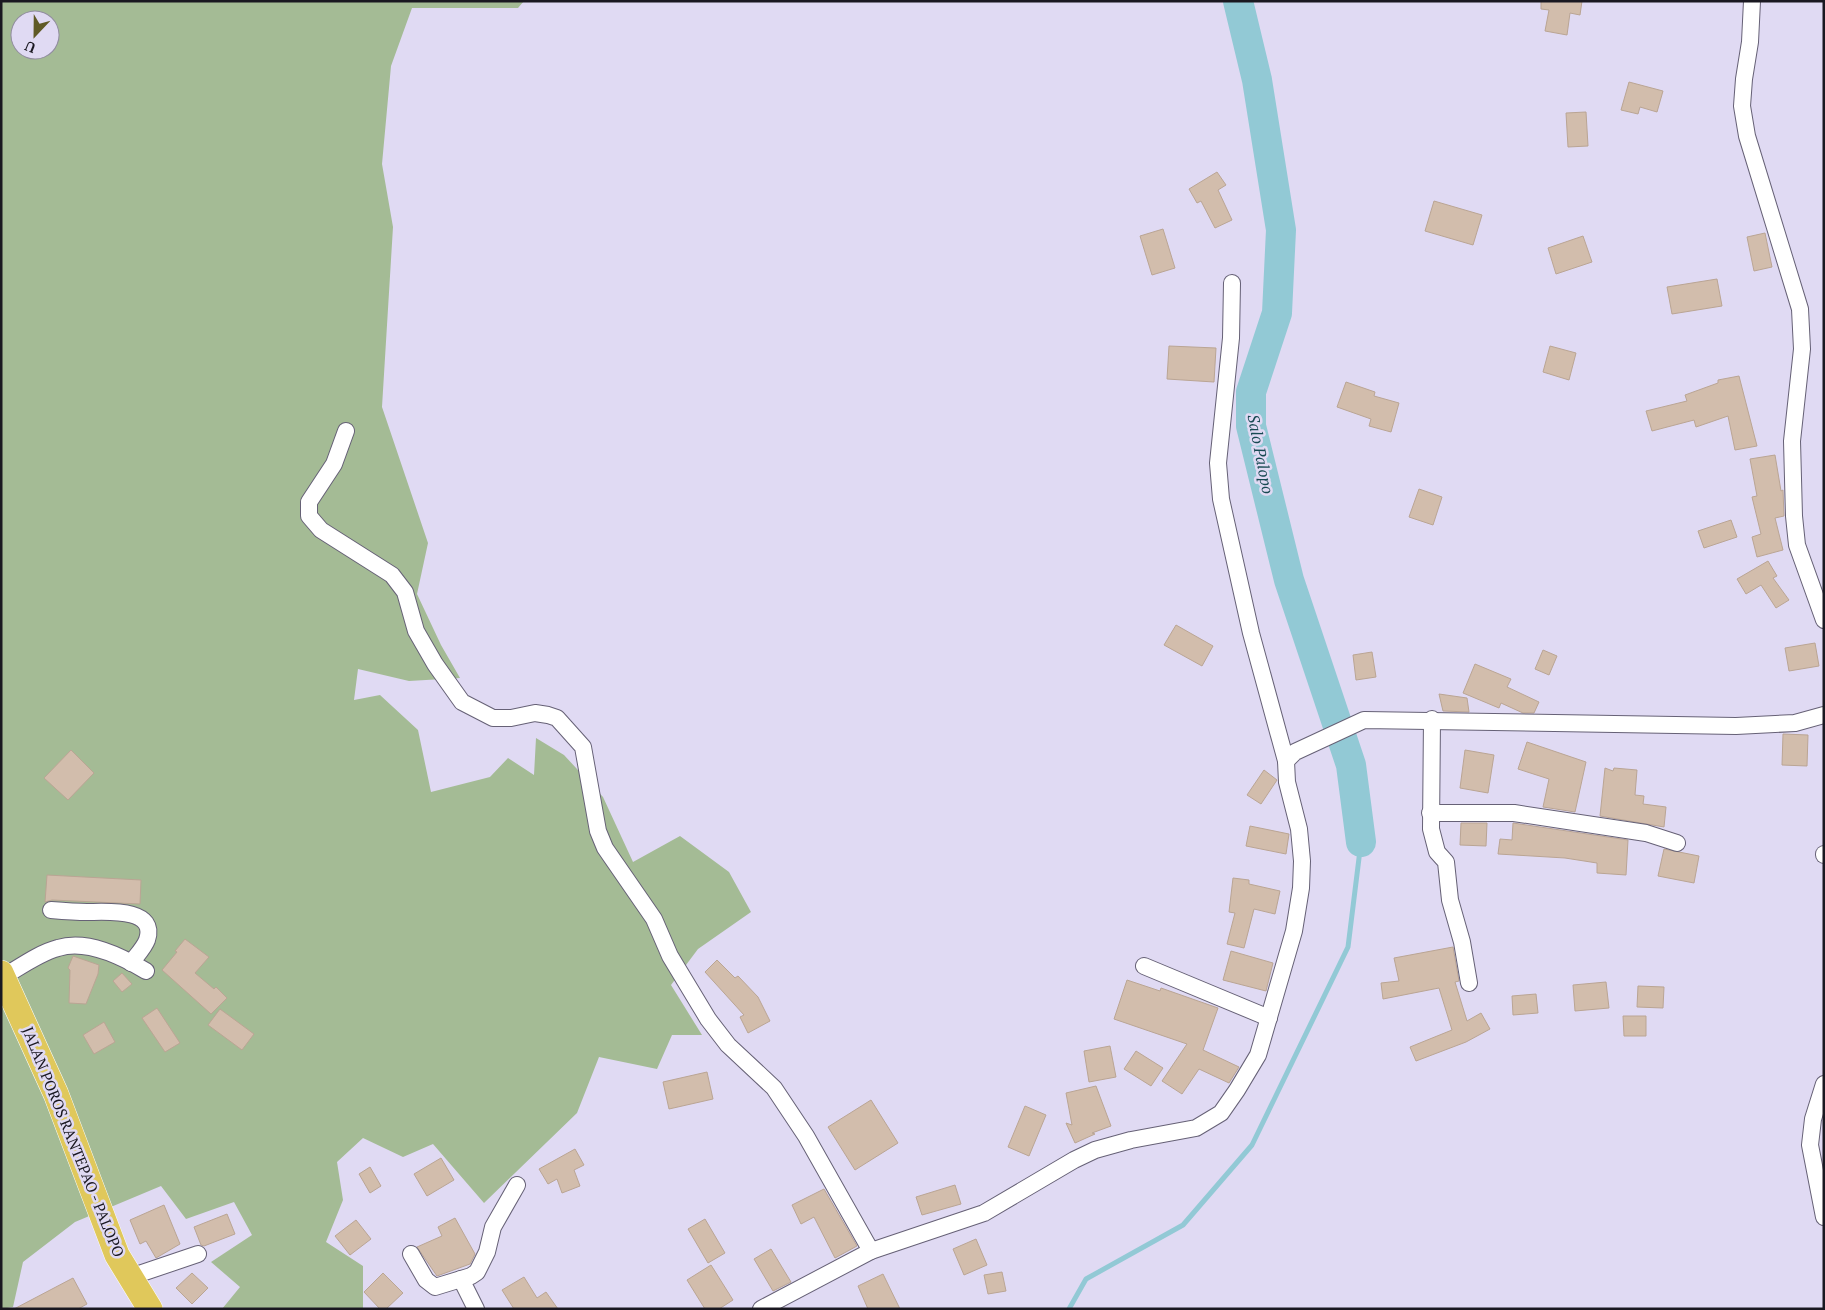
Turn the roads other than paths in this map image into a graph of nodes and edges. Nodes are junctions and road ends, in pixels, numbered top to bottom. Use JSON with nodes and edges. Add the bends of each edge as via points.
{"nodes":[{"id":1,"x":1752,"y":1,"type":"edge"},
{"id":2,"x":1232,"y":283,"type":"dead end"},
{"id":3,"x":346,"y":431,"type":"dead end"},
{"id":4,"x":1824,"y":620,"type":"edge"},
{"id":5,"x":1824,"y":715,"type":"edge"},
{"id":6,"x":1432,"y":720,"type":"junction"},
{"id":7,"x":1290,"y":757,"type":"junction"},
{"id":8,"x":1430,"y":813,"type":"junction"},
{"id":9,"x":1677,"y":843,"type":"dead end"},
{"id":10,"x":51,"y":910,"type":"dead end"},
{"id":11,"x":1144,"y":966,"type":"dead end"},
{"id":12,"x":2,"y":975,"type":"edge"},
{"id":13,"x":1469,"y":983,"type":"dead end"},
{"id":14,"x":1269,"y":1018,"type":"junction"},
{"id":15,"x":1824,"y":1084,"type":"edge"},
{"id":16,"x":517,"y":1185,"type":"dead end"},
{"id":17,"x":1824,"y":1218,"type":"edge"},
{"id":18,"x":871,"y":1251,"type":"junction"},
{"id":19,"x":198,"y":1254,"type":"dead end"},
{"id":20,"x":411,"y":1254,"type":"dead end"},
{"id":21,"x":130,"y":1276,"type":"junction"},
{"id":22,"x":461,"y":1279,"type":"junction"},
{"id":23,"x":150,"y":1309,"type":"edge"},
{"id":24,"x":476,"y":1309,"type":"edge"},
{"id":25,"x":762,"y":1309,"type":"edge"}],
"edges":[{"from":1,"to":4,"type":"street","via":[[1742,106],[1747,136],[1800,309],[1802,349],[1792,441],[1794,516],[1797,545]]},
{"from":2,"to":7,"type":"street","via":[[1231,338],[1218,463],[1221,499],[1252,633]]},
{"from":3,"to":18,"type":"street","via":[[334,464],[309,502],[309,516],[322,530],[392,576],[405,592],[416,631],[462,702],[493,718],[511,718],[535,712],[557,718],[583,747],[598,831],[605,848],[654,919],[670,956],[708,1019],[728,1045],[774,1088],[806,1136]]},
{"from":5,"to":6,"type":"street","via":[[1795,722],[1727,726]]},
{"from":6,"to":7,"type":"street","via":[[1364,720]]},
{"from":6,"to":8,"type":"street"},
{"from":7,"to":14,"type":"street","via":[[1287,782],[1299,828],[1301,888],[1294,931]]},
{"from":8,"to":9,"type":"street","via":[[1514,813],[1646,833]]},
{"from":8,"to":13,"type":"street","via":[[1433,842],[1446,862],[1450,900]]},
{"from":10,"to":12,"type":"street","via":[[115,910],[138,917],[146,923],[147,939],[139,967],[102,950],[74,946],[58,948]]},
{"from":11,"to":14,"type":"street"},
{"from":12,"to":21,"type":"highway","name":"JALAN POROS RANTEPAO - PALOPO","via":[[56,1094],[117,1255]]},
{"from":14,"to":18,"type":"street","via":[[1258,1055],[1237,1090],[1221,1113],[1196,1128],[1095,1150],[984,1214]]},
{"from":15,"to":17,"type":"street","via":[[1813,1119],[1810,1145]]},
{"from":16,"to":22,"type":"street","via":[[493,1227],[482,1265],[471,1276]]},
{"from":18,"to":25,"type":"street"},
{"from":19,"to":21,"type":"street"},
{"from":20,"to":22,"type":"street","via":[[430,1285],[441,1286]]},
{"from":21,"to":23,"type":"highway","name":"JALAN POROS RANTEPAO - PALOPO"},
{"from":22,"to":24,"type":"street"}]}
